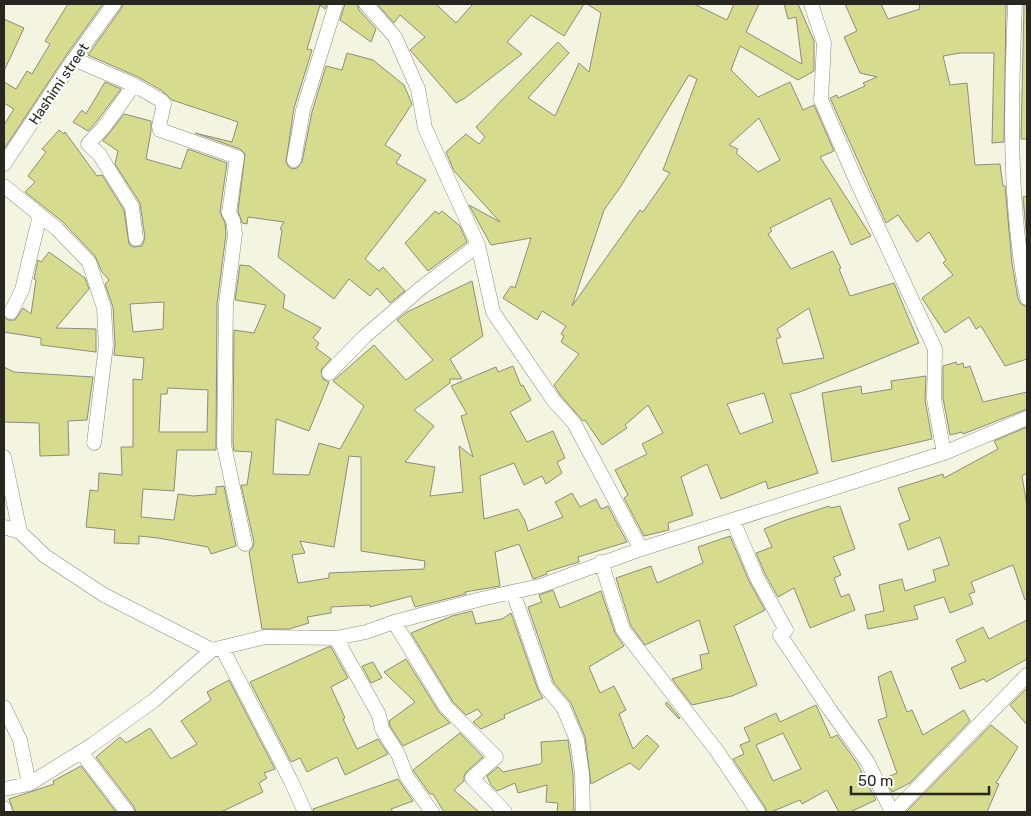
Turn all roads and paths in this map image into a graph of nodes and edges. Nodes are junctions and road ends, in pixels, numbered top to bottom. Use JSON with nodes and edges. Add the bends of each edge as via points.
{"nodes":[{"id":1,"x":114,"y":4,"type":"edge"},
{"id":2,"x":336,"y":4,"type":"edge"},
{"id":3,"x":366,"y":4,"type":"edge"},
{"id":4,"x":811,"y":4,"type":"edge"},
{"id":5,"x":1015,"y":4,"type":"edge"},
{"id":6,"x":74,"y":59,"type":"junction"},
{"id":7,"x":134,"y":85,"type":"junction"},
{"id":8,"x":294,"y":160,"type":"dead end"},
{"id":9,"x":4,"y":164,"type":"edge"},
{"id":10,"x":4,"y":186,"type":"edge"},
{"id":11,"x":40,"y":215,"type":"junction"},
{"id":12,"x":136,"y":239,"type":"dead end"},
{"id":13,"x":478,"y":245,"type":"junction"},
{"id":14,"x":1027,"y":298,"type":"edge"},
{"id":15,"x":11,"y":312,"type":"dead end"},
{"id":16,"x":329,"y":373,"type":"dead end"},
{"id":17,"x":1027,"y":418,"type":"edge"},
{"id":18,"x":94,"y":443,"type":"dead end"},
{"id":19,"x":944,"y":453,"type":"junction"},
{"id":20,"x":4,"y":457,"type":"edge"},
{"id":21,"x":733,"y":520,"type":"junction"},
{"id":22,"x":4,"y":527,"type":"edge"},
{"id":23,"x":20,"y":532,"type":"junction"},
{"id":24,"x":245,"y":544,"type":"dead end"},
{"id":25,"x":641,"y":549,"type":"junction"},
{"id":26,"x":601,"y":562,"type":"junction"},
{"id":27,"x":513,"y":592,"type":"junction"},
{"id":28,"x":394,"y":622,"type":"junction"},
{"id":29,"x":336,"y":638,"type":"junction"},
{"id":30,"x":217,"y":649,"type":"junction"},
{"id":31,"x":1027,"y":675,"type":"edge"},
{"id":32,"x":4,"y":708,"type":"edge"},
{"id":33,"x":81,"y":752,"type":"junction"},
{"id":34,"x":29,"y":784,"type":"junction"},
{"id":35,"x":4,"y":789,"type":"edge"},
{"id":36,"x":4,"y":808,"type":"edge"},
{"id":37,"x":5,"y":812,"type":"edge"},
{"id":38,"x":126,"y":812,"type":"edge"},
{"id":39,"x":305,"y":812,"type":"edge"},
{"id":40,"x":432,"y":812,"type":"edge"},
{"id":41,"x":505,"y":812,"type":"edge"},
{"id":42,"x":583,"y":812,"type":"edge"},
{"id":43,"x":758,"y":812,"type":"edge"},
{"id":44,"x":893,"y":812,"type":"edge"}],
"edges":[{"from":1,"to":6,"type":"street","name":"Hashimi street"},
{"from":2,"to":8,"type":"street","via":[[302,110]]},
{"from":3,"to":13,"type":"street","via":[[394,38],[418,90],[425,128]]},
{"from":4,"to":19,"type":"street","via":[[824,43],[821,100],[935,349],[934,399]]},
{"from":5,"to":14,"type":"street","via":[[1011,86],[1013,182]]},
{"from":6,"to":7,"type":"street"},
{"from":6,"to":9,"type":"street","name":"Hashimi street"},
{"from":7,"to":12,"type":"street","via":[[88,144],[99,154],[132,207]]},
{"from":7,"to":24,"type":"street","via":[[162,100],[160,130],[237,157],[229,213],[235,234],[226,304],[224,445]]},
{"from":10,"to":11,"type":"street"},
{"from":11,"to":15,"type":"street","via":[[22,290]]},
{"from":11,"to":18,"type":"street","via":[[89,262],[104,308],[106,344]]},
{"from":13,"to":16,"type":"street","via":[[421,288],[364,337]]},
{"from":13,"to":25,"type":"street","via":[[493,312],[554,401],[574,423]]},
{"from":17,"to":19,"type":"street"},
{"from":19,"to":21,"type":"street"},
{"from":20,"to":23,"type":"street"},
{"from":21,"to":25,"type":"street"},
{"from":21,"to":44,"type":"street","via":[[757,578],[786,630],[780,635],[867,761]]},
{"from":22,"to":23,"type":"street"},
{"from":23,"to":30,"type":"street","via":[[45,556],[104,595]]},
{"from":25,"to":26,"type":"street"},
{"from":26,"to":27,"type":"street","via":[[540,586]]},
{"from":26,"to":43,"type":"street","via":[[623,630],[717,751]]},
{"from":27,"to":28,"type":"street"},
{"from":27,"to":42,"type":"street","via":[[546,687],[563,707],[578,740]]},
{"from":28,"to":29,"type":"street"},
{"from":28,"to":41,"type":"street","via":[[446,707],[496,757],[472,778]]},
{"from":29,"to":30,"type":"street","via":[[265,637]]},
{"from":29,"to":40,"type":"street","via":[[379,715],[382,728],[407,777]]},
{"from":30,"to":33,"type":"street"},
{"from":30,"to":39,"type":"street"},
{"from":31,"to":44,"type":"street"},
{"from":32,"to":34,"type":"street","via":[[20,740]]},
{"from":33,"to":34,"type":"street"},
{"from":33,"to":38,"type":"street"},
{"from":34,"to":35,"type":"street"},
{"from":36,"to":37,"type":"street"}]}
